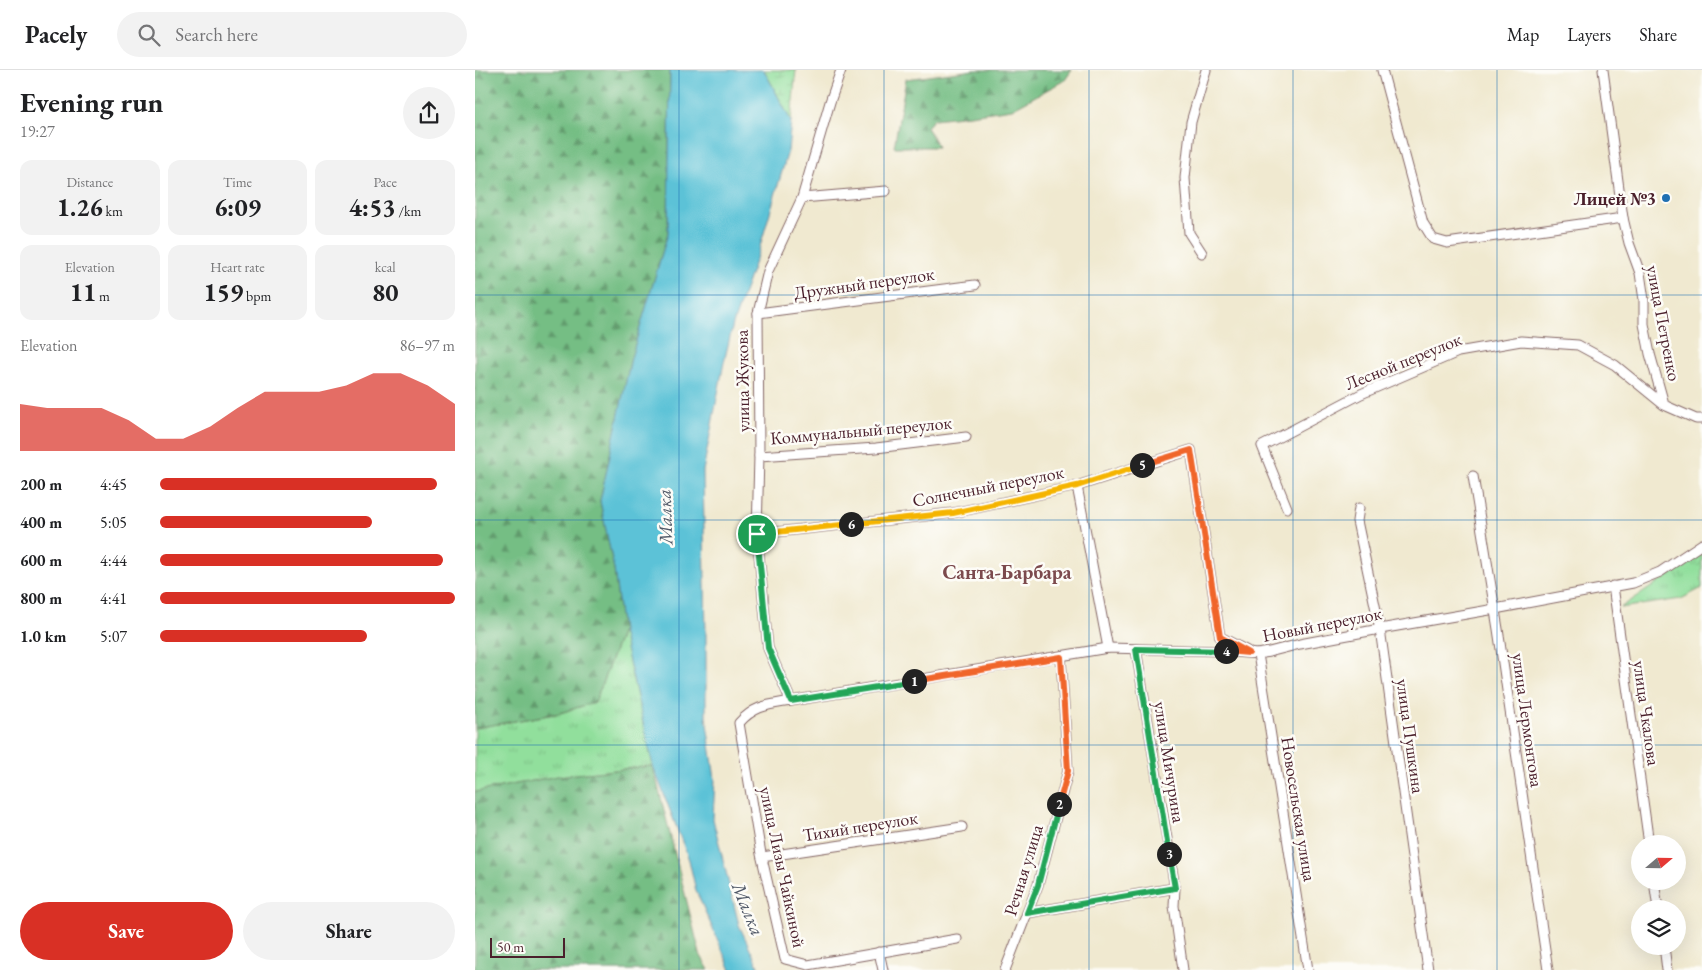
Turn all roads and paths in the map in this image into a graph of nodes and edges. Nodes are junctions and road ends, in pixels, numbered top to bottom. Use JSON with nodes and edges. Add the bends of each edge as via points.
{"nodes":[{"id":1,"x":841,"y":70,"type":"edge"},
{"id":2,"x":1205,"y":70,"type":"edge"},
{"id":3,"x":1381,"y":70,"type":"edge"},
{"id":4,"x":1603,"y":70,"type":"edge"},
{"id":5,"x":886,"y":191,"type":"dead end"},
{"id":6,"x":802,"y":198,"type":"junction"},
{"id":7,"x":1623,"y":218,"type":"junction"},
{"id":8,"x":1202,"y":252,"type":"dead end"},
{"id":9,"x":975,"y":284,"type":"dead end"},
{"id":10,"x":758,"y":314,"type":"junction"},
{"id":11,"x":1664,"y":405,"type":"junction"},
{"id":12,"x":1702,"y":419,"type":"edge"},
{"id":13,"x":967,"y":437,"type":"dead end"},
{"id":14,"x":759,"y":456,"type":"junction"},
{"id":15,"x":1473,"y":476,"type":"dead end"},
{"id":16,"x":1077,"y":486,"type":"junction"},
{"id":17,"x":1287,"y":508,"type":"dead end"},
{"id":18,"x":1359,"y":508,"type":"dead end"},
{"id":19,"x":757,"y":534,"type":"junction"},
{"id":20,"x":1702,"y":544,"type":"edge"},
{"id":21,"x":1613,"y":586,"type":"junction"},
{"id":22,"x":1495,"y":609,"type":"junction"},
{"id":23,"x":1380,"y":629,"type":"junction"},
{"id":24,"x":1108,"y":648,"type":"junction"},
{"id":25,"x":1136,"y":649,"type":"junction"},
{"id":26,"x":1253,"y":653,"type":"junction"},
{"id":27,"x":1061,"y":657,"type":"junction"},
{"id":28,"x":791,"y":701,"type":"junction"},
{"id":29,"x":759,"y":707,"type":"joint"},
{"id":30,"x":962,"y":827,"type":"dead end"},
{"id":31,"x":1648,"y":835,"type":"edge"},
{"id":32,"x":762,"y":857,"type":"junction"},
{"id":33,"x":1175,"y":888,"type":"junction"},
{"id":34,"x":1027,"y":913,"type":"junction"},
{"id":35,"x":957,"y":940,"type":"dead end"},
{"id":36,"x":879,"y":952,"type":"junction"},
{"id":37,"x":1665,"y":955,"type":"edge"},
{"id":38,"x":785,"y":959,"type":"junction"},
{"id":39,"x":789,"y":970,"type":"edge"},
{"id":40,"x":883,"y":970,"type":"edge"},
{"id":41,"x":1005,"y":970,"type":"edge"},
{"id":42,"x":1183,"y":970,"type":"edge"},
{"id":43,"x":1309,"y":970,"type":"edge"},
{"id":44,"x":1428,"y":970,"type":"edge"},
{"id":45,"x":1548,"y":970,"type":"edge"},
{"id":46,"x":1667,"y":970,"type":"edge"}],
"edges":[{"from":1,"to":6,"type":"street","name":"улица Жукова"},
{"from":2,"to":8,"type":"street","via":[[1191,122],[1185,178],[1189,233]]},
{"from":3,"to":7,"type":"street","via":[[1423,223],[1433,239],[1447,243]]},
{"from":4,"to":7,"type":"street","name":"улица Петренко"},
{"from":5,"to":6,"type":"street"},
{"from":6,"to":10,"type":"street","name":"улица Жукова","via":[[768,271]]},
{"from":7,"to":11,"type":"street","name":"улица Петренко","via":[[1640,273],[1650,354]]},
{"from":9,"to":10,"type":"street","name":"Дружный переулок"},
{"from":10,"to":14,"type":"street","name":"улица Жукова"},
{"from":11,"to":12,"type":"street","name":"Лесной переулок"},
{"from":11,"to":17,"type":"street","name":"Лесной переулок","via":[[1615,365],[1579,345],[1521,341],[1458,352],[1361,394],[1261,446]]},
{"from":13,"to":14,"type":"street","name":"Коммунальный переулок","via":[[876,448]]},
{"from":14,"to":19,"type":"street","name":"улица Жукова"},
{"from":15,"to":22,"type":"street","name":"улица Лермонтова"},
{"from":16,"to":19,"type":"street","name":"Солнечный переулок","via":[[953,513]]},
{"from":16,"to":24,"type":"street"},
{"from":16,"to":26,"type":"street","name":"Солнечный переулок","via":[[1191,450],[1220,637]]},
{"from":18,"to":23,"type":"street","name":"улица Пушкина","via":[[1357,521]]},
{"from":19,"to":28,"type":"street","name":"улица Жукова","via":[[768,648]]},
{"from":20,"to":21,"type":"street","name":"Новый переулок","via":[[1661,572],[1633,583]]},
{"from":21,"to":22,"type":"street","name":"Новый переулок"},
{"from":21,"to":31,"type":"street","name":"улица Чкалова"},
{"from":22,"to":23,"type":"street","name":"Новый переулок"},
{"from":22,"to":45,"type":"street","name":"улица Лермонтова"},
{"from":23,"to":26,"type":"street","name":"Новый переулок"},
{"from":23,"to":44,"type":"street","name":"улица Пушкина"},
{"from":24,"to":25,"type":"street","name":"Новый переулок"},
{"from":24,"to":27,"type":"street","name":"Новый переулок"},
{"from":25,"to":26,"type":"street","name":"Новый переулок"},
{"from":25,"to":33,"type":"street","name":"улица Мичурина"},
{"from":26,"to":43,"type":"street","name":"Новосельская улица"},
{"from":27,"to":28,"type":"street","name":"Новый переулок"},
{"from":27,"to":34,"type":"street","name":"Речная улица","via":[[1068,771],[1038,885]]},
{"from":28,"to":29,"type":"street","name":"Новый переулок"},
{"from":29,"to":32,"type":"street","name":"улица Лизы Чайкиной","via":[[739,723]]},
{"from":30,"to":32,"type":"street","name":"Тихий переулок"},
{"from":32,"to":38,"type":"street","name":"улица Лизы Чайкиной"},
{"from":33,"to":34,"type":"street"},
{"from":33,"to":42,"type":"street","name":"улица Мичурина","via":[[1174,906]]},
{"from":34,"to":41,"type":"street","name":"Речная улица"},
{"from":35,"to":36,"type":"street","name":"улица Лизы Чайкиной"},
{"from":36,"to":38,"type":"street","name":"улица Лизы Чайкиной","via":[[808,965]]},
{"from":36,"to":40,"type":"street"},
{"from":37,"to":46,"type":"street"},
{"from":38,"to":39,"type":"street"}]}
